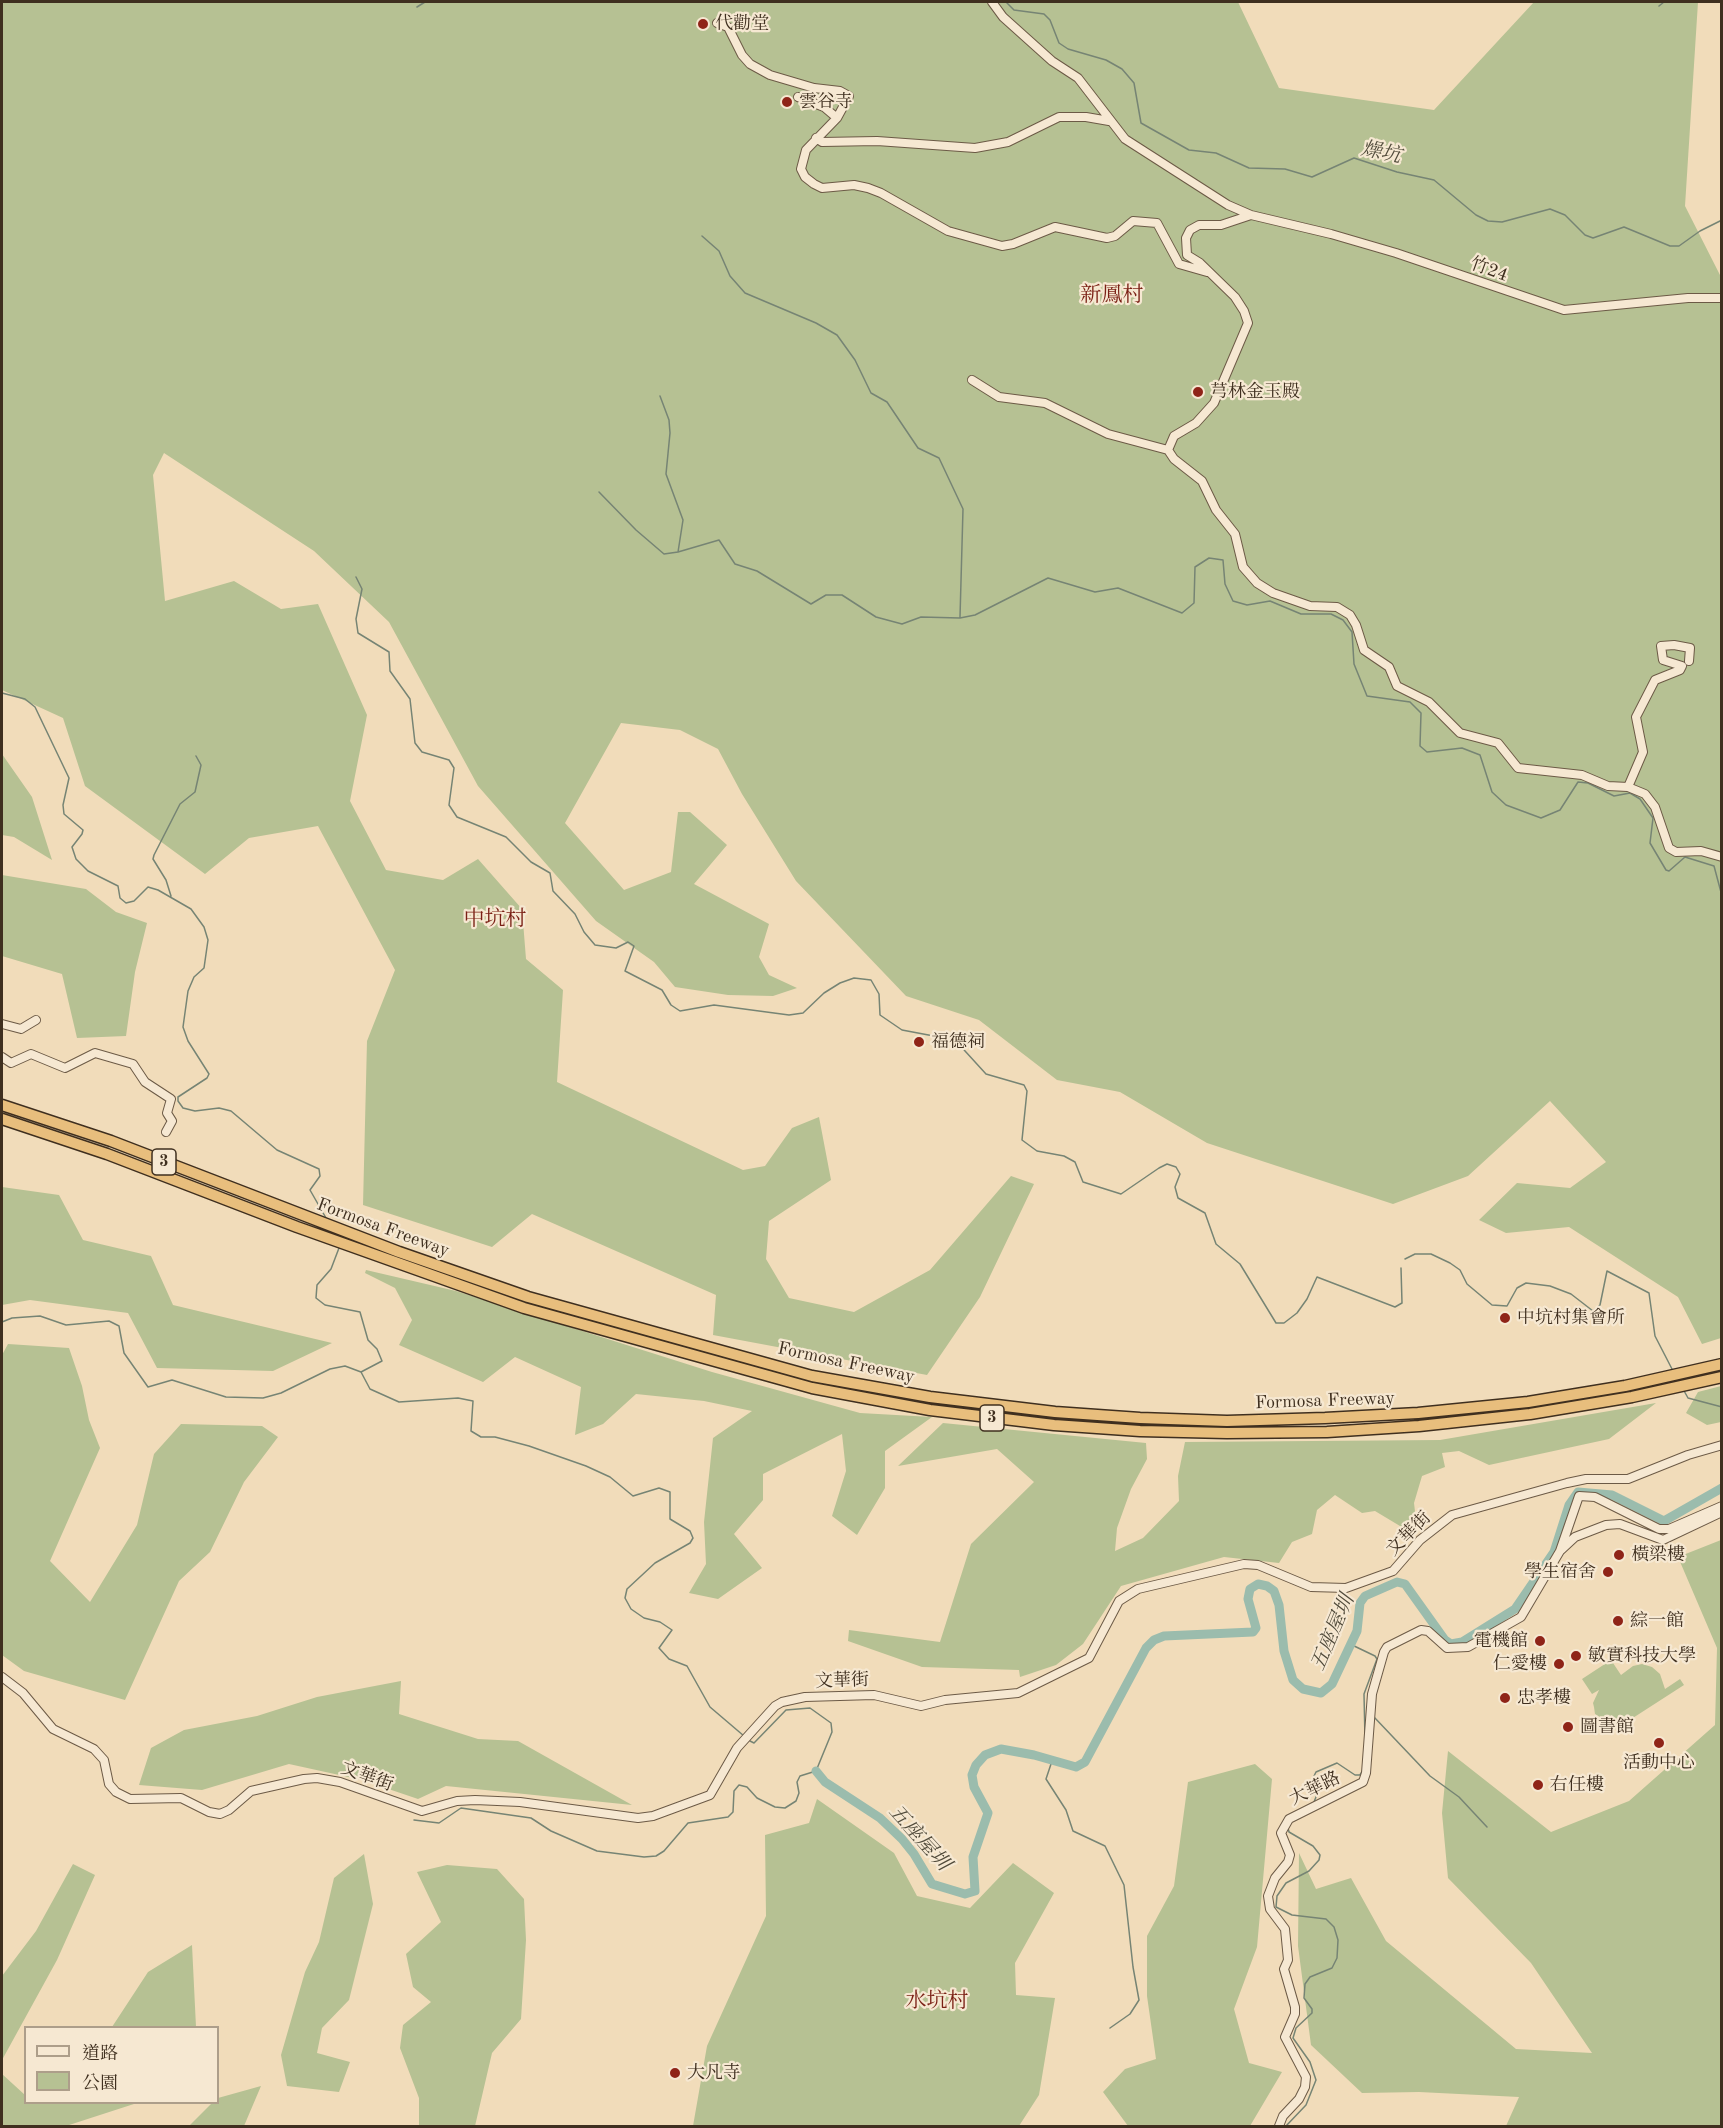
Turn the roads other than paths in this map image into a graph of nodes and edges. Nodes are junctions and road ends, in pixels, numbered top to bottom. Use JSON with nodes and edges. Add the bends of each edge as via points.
{"nodes":[{"id":1,"x":992,"y":2,"type":"edge"},
{"id":2,"x":717,"y":23,"type":"dead end"},
{"id":3,"x":798,"y":97,"type":"dead end"},
{"id":4,"x":837,"y":118,"type":"junction"},
{"id":5,"x":1110,"y":122,"type":"junction"},
{"id":6,"x":1019,"y":137,"type":"junction"},
{"id":7,"x":816,"y":138,"type":"junction"},
{"id":8,"x":1006,"y":150,"type":"dead end"},
{"id":9,"x":1251,"y":215,"type":"junction"},
{"id":10,"x":1207,"y":272,"type":"junction"},
{"id":11,"x":1722,"y":298,"type":"edge"},
{"id":12,"x":972,"y":380,"type":"dead end"},
{"id":13,"x":1168,"y":450,"type":"junction"},
{"id":14,"x":1689,"y":661,"type":"dead end"},
{"id":15,"x":1628,"y":787,"type":"junction"},
{"id":16,"x":1722,"y":858,"type":"edge"},
{"id":17,"x":36,"y":1020,"type":"dead end"},
{"id":18,"x":2,"y":1024,"type":"edge"},
{"id":19,"x":2,"y":1057,"type":"edge"},
{"id":20,"x":2,"y":1105,"type":"edge"},
{"id":21,"x":2,"y":1119,"type":"edge"},
{"id":22,"x":166,"y":1132,"type":"dead end"},
{"id":23,"x":1722,"y":1364,"type":"edge"},
{"id":24,"x":1722,"y":1377,"type":"edge"},
{"id":25,"x":1722,"y":1445,"type":"edge"},
{"id":26,"x":1722,"y":1506,"type":"edge"},
{"id":27,"x":1722,"y":1512,"type":"edge"},
{"id":28,"x":1560,"y":1551,"type":"junction"},
{"id":29,"x":2,"y":1677,"type":"edge"},
{"id":30,"x":1279,"y":2127,"type":"edge"}],
"edges":[{"from":1,"to":5,"type":"street","via":[[1052,61],[1078,78]]},
{"from":2,"to":4,"type":"street","via":[[728,27],[742,55],[761,71],[847,94]]},
{"from":3,"to":4,"type":"street","via":[[824,107]]},
{"from":4,"to":7,"type":"street"},
{"from":5,"to":6,"type":"street","via":[[1059,117]]},
{"from":5,"to":9,"type":"street","number":"竹24","via":[[1141,151]]},
{"from":6,"to":7,"type":"street","via":[[975,148],[877,141],[822,142]]},
{"from":6,"to":8,"type":"street"},
{"from":7,"to":10,"type":"street","via":[[806,150],[801,169],[814,184],[822,188],[854,185],[881,192],[954,234],[1002,246],[1055,227],[1107,238],[1133,221],[1157,223],[1179,264]]},
{"from":9,"to":10,"type":"street","via":[[1190,230],[1186,238],[1187,255]]},
{"from":9,"to":11,"type":"street","name":"竹24","number":"竹24","via":[[1396,253],[1564,310]]},
{"from":10,"to":13,"type":"street","via":[[1235,297],[1248,323],[1214,403],[1196,423],[1174,436]]},
{"from":12,"to":13,"type":"street","via":[[999,397],[1045,403],[1108,434]]},
{"from":13,"to":15,"type":"street","via":[[1202,481],[1216,510],[1235,534],[1243,567],[1257,583],[1301,604],[1337,607],[1350,615],[1364,650],[1389,667],[1396,686],[1429,702],[1460,733],[1498,743],[1518,768],[1582,775],[1608,786]]},
{"from":14,"to":15,"type":"street","via":[[1690,648],[1661,646],[1663,660],[1682,666],[1655,680],[1635,717],[1643,752]]},
{"from":15,"to":16,"type":"street","via":[[1645,794],[1655,807],[1669,848]]},
{"from":17,"to":18,"type":"street","via":[[21,1029]]},
{"from":19,"to":22,"type":"street","via":[[11,1063],[31,1054],[65,1068],[95,1053],[133,1064],[145,1082],[171,1099],[167,1113],[171,1121]]},
{"from":20,"to":23,"type":"highway","name":"Formosa Freeway","number":"3","via":[[122,1146],[399,1252],[598,1318],[812,1376],[994,1406],[1227,1421],[1429,1412],[1528,1402]]},
{"from":21,"to":24,"type":"highway","name":"Formosa Freeway","number":"3","via":[[524,1308],[812,1388],[930,1410],[1034,1423],[1216,1433],[1327,1432],[1519,1415],[1632,1397]]},
{"from":25,"to":29,"type":"street","name":"文華街","via":[[1628,1479],[1586,1479],[1452,1515],[1420,1540],[1393,1571],[1346,1588],[1311,1587],[1244,1564],[1143,1587],[1119,1601],[1089,1658],[1018,1693],[921,1706],[879,1695],[797,1698],[775,1706],[746,1738],[727,1761],[710,1795],[653,1816],[638,1818],[475,1800],[422,1811],[340,1782],[311,1778],[251,1791],[229,1810],[214,1814],[182,1798],[141,1800],[120,1795],[109,1784],[104,1760],[94,1749],[47,1724],[22,1693]]},
{"from":26,"to":28,"type":"street","name":"大華路","via":[[1669,1529],[1659,1529],[1583,1495],[1576,1501]]},
{"from":27,"to":28,"type":"street","name":"大華路","via":[[1663,1540],[1620,1524],[1606,1525],[1575,1537]]},
{"from":28,"to":30,"type":"street","name":"大華路","via":[[1521,1617],[1468,1647],[1447,1648],[1428,1631],[1421,1630],[1388,1647],[1371,1694],[1363,1782],[1284,1825],[1281,1833],[1290,1855],[1268,1896],[1270,1909],[1285,1929],[1288,1960],[1284,1970],[1295,2007],[1285,2037],[1306,2077],[1302,2093]]}]}
